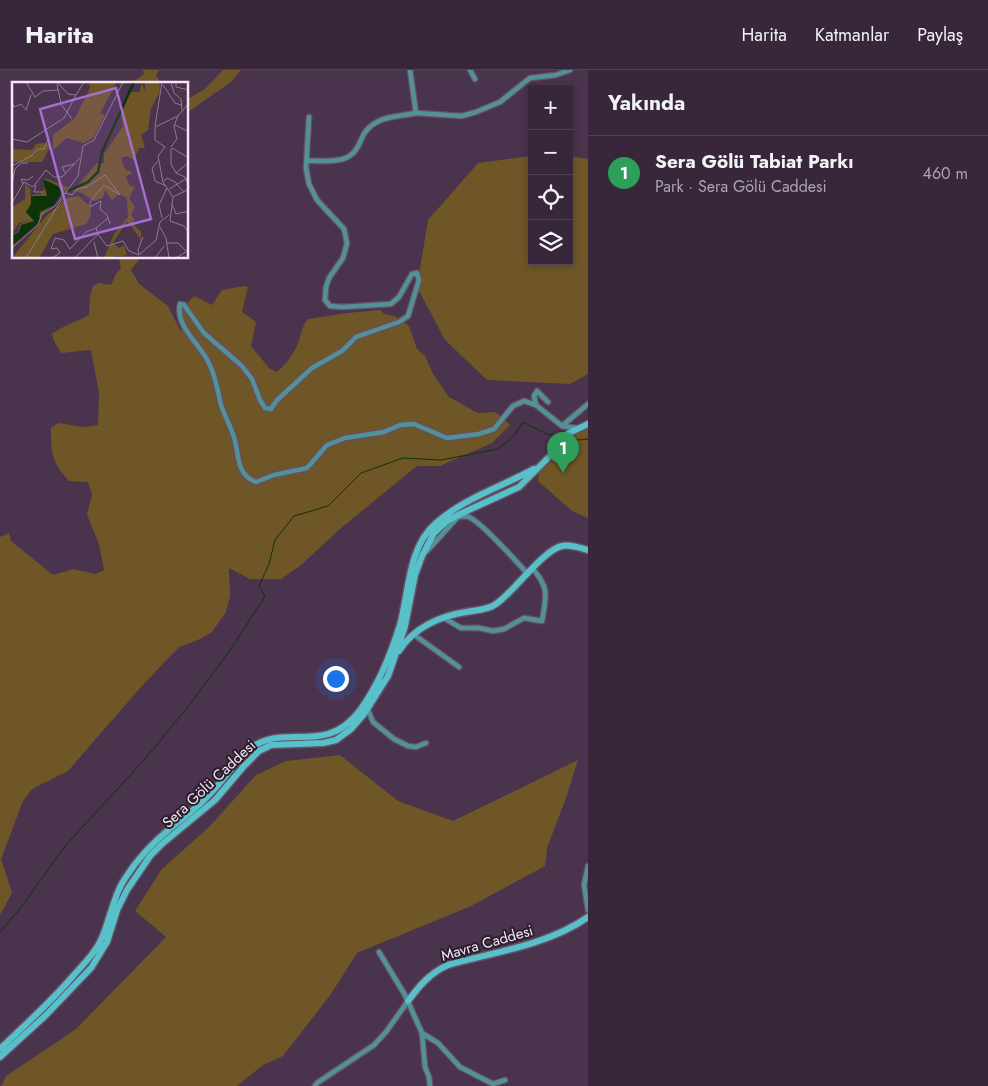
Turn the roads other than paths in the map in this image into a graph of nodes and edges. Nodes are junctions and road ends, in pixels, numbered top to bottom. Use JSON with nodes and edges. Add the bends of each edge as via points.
{"nodes":[{"id":1,"x":410,"y":70,"type":"edge"},
{"id":2,"x":470,"y":70,"type":"edge"},
{"id":3,"x":570,"y":70,"type":"edge"},
{"id":4,"x":475,"y":79,"type":"dead end"},
{"id":5,"x":416,"y":113,"type":"junction"},
{"id":6,"x":309,"y":117,"type":"dead end"},
{"id":7,"x":307,"y":161,"type":"junction"},
{"id":8,"x":548,"y":402,"type":"dead end"},
{"id":9,"x":536,"y":404,"type":"junction"},
{"id":10,"x":588,"y":404,"type":"edge"},
{"id":11,"x":588,"y":424,"type":"edge"},
{"id":12,"x":562,"y":426,"type":"junction"},
{"id":13,"x":577,"y":428,"type":"junction"},
{"id":14,"x":539,"y":466,"type":"junction"},
{"id":15,"x":588,"y":550,"type":"edge"},
{"id":16,"x":422,"y":556,"type":"junction"},
{"id":17,"x":410,"y":570,"type":"junction"},
{"id":18,"x":530,"y":571,"type":"junction"},
{"id":19,"x":444,"y":618,"type":"junction"},
{"id":20,"x":413,"y":634,"type":"junction"},
{"id":21,"x":393,"y":662,"type":"junction"},
{"id":22,"x":459,"y":667,"type":"dead end"},
{"id":23,"x":384,"y":669,"type":"junction"},
{"id":24,"x":365,"y":701,"type":"junction"},
{"id":25,"x":368,"y":708,"type":"junction"},
{"id":26,"x":426,"y":743,"type":"dead end"},
{"id":27,"x":588,"y":866,"type":"edge"},
{"id":28,"x":588,"y":910,"type":"edge"},
{"id":29,"x":588,"y":917,"type":"edge"},
{"id":30,"x":379,"y":952,"type":"dead end"},
{"id":31,"x":408,"y":1001,"type":"junction"},
{"id":32,"x":422,"y":1033,"type":"junction"},
{"id":33,"x":0,"y":1049,"type":"edge"},
{"id":34,"x":0,"y":1057,"type":"edge"},
{"id":35,"x":505,"y":1080,"type":"dead end"},
{"id":36,"x":315,"y":1086,"type":"edge"},
{"id":37,"x":430,"y":1086,"type":"edge"}],
"edges":[{"from":1,"to":5,"type":"street"},
{"from":2,"to":4,"type":"street"},
{"from":3,"to":5,"type":"street","via":[[530,78],[500,102],[462,116]]},
{"from":5,"to":7,"type":"street","via":[[398,114],[377,121],[366,131],[352,154],[338,160]]},
{"from":6,"to":7,"type":"street"},
{"from":7,"to":9,"type":"street","via":[[309,184],[317,200],[344,229],[347,243],[343,258],[326,287],[325,300],[330,306],[391,304],[399,297],[412,274],[417,273],[419,280],[408,316],[356,338],[342,351],[312,368],[271,409],[265,408],[252,379],[242,366],[204,333],[180,304],[178,311],[186,332],[202,349],[211,367],[235,440],[237,461],[248,479],[256,482],[306,468],[327,445],[345,438],[414,424],[446,438],[478,434],[494,429],[513,406],[524,401]]},
{"from":8,"to":9,"type":"street","via":[[537,391],[534,396]]},
{"from":9,"to":12,"type":"street"},
{"from":10,"to":12,"type":"street"},
{"from":11,"to":13,"type":"main road","name":"Sera Gölü Caddesi"},
{"from":12,"to":13,"type":"street"},
{"from":13,"to":14,"type":"main road","name":"Sera Gölü Caddesi"},
{"from":14,"to":16,"type":"main road","name":"Sera Gölü Caddesi","via":[[519,487],[447,521],[434,533]]},
{"from":14,"to":17,"type":"main road","name":"Sera Gölü Caddesi","via":[[474,497],[433,525],[418,548]]},
{"from":15,"to":18,"type":"main road","via":[[562,546]]},
{"from":16,"to":17,"type":"street"},
{"from":16,"to":18,"type":"street","via":[[457,518],[463,516],[473,519]]},
{"from":16,"to":21,"type":"main road","name":"Sera Gölü Caddesi"},
{"from":17,"to":23,"type":"main road","name":"Sera Gölü Caddesi","via":[[400,622]]},
{"from":18,"to":19,"type":"main road","via":[[496,604]]},
{"from":18,"to":19,"type":"street","via":[[541,578],[546,589],[542,620],[524,618],[494,631],[461,628]]},
{"from":19,"to":20,"type":"main road"},
{"from":20,"to":21,"type":"main road"},
{"from":20,"to":22,"type":"street"},
{"from":21,"to":23,"type":"main road"},
{"from":21,"to":25,"type":"main road","name":"Sera Gölü Caddesi"},
{"from":23,"to":24,"type":"main road","name":"Sera Gölü Caddesi"},
{"from":24,"to":25,"type":"street"},
{"from":24,"to":33,"type":"main road","name":"Sera Gölü Caddesi","via":[[350,722],[336,731],[308,738],[283,737],[261,742],[248,750],[207,797],[149,847],[124,879],[94,952],[38,1015]]},
{"from":25,"to":26,"type":"street","via":[[373,722],[394,739],[408,746]]},
{"from":25,"to":34,"type":"main road","name":"Sera Gölü Caddesi","via":[[352,729],[336,740],[271,745],[259,751],[214,800],[150,856],[126,890],[107,942],[91,968]]},
{"from":27,"to":28,"type":"street","via":[[584,885]]},
{"from":29,"to":31,"type":"main road","name":"Mavra Caddesi","via":[[546,939],[434,971]]},
{"from":30,"to":31,"type":"street"},
{"from":31,"to":32,"type":"street"},
{"from":31,"to":36,"type":"street","name":"Mavra Caddesi","via":[[374,1045]]},
{"from":32,"to":35,"type":"street","via":[[474,1076],[492,1084]]},
{"from":32,"to":37,"type":"street"}]}
